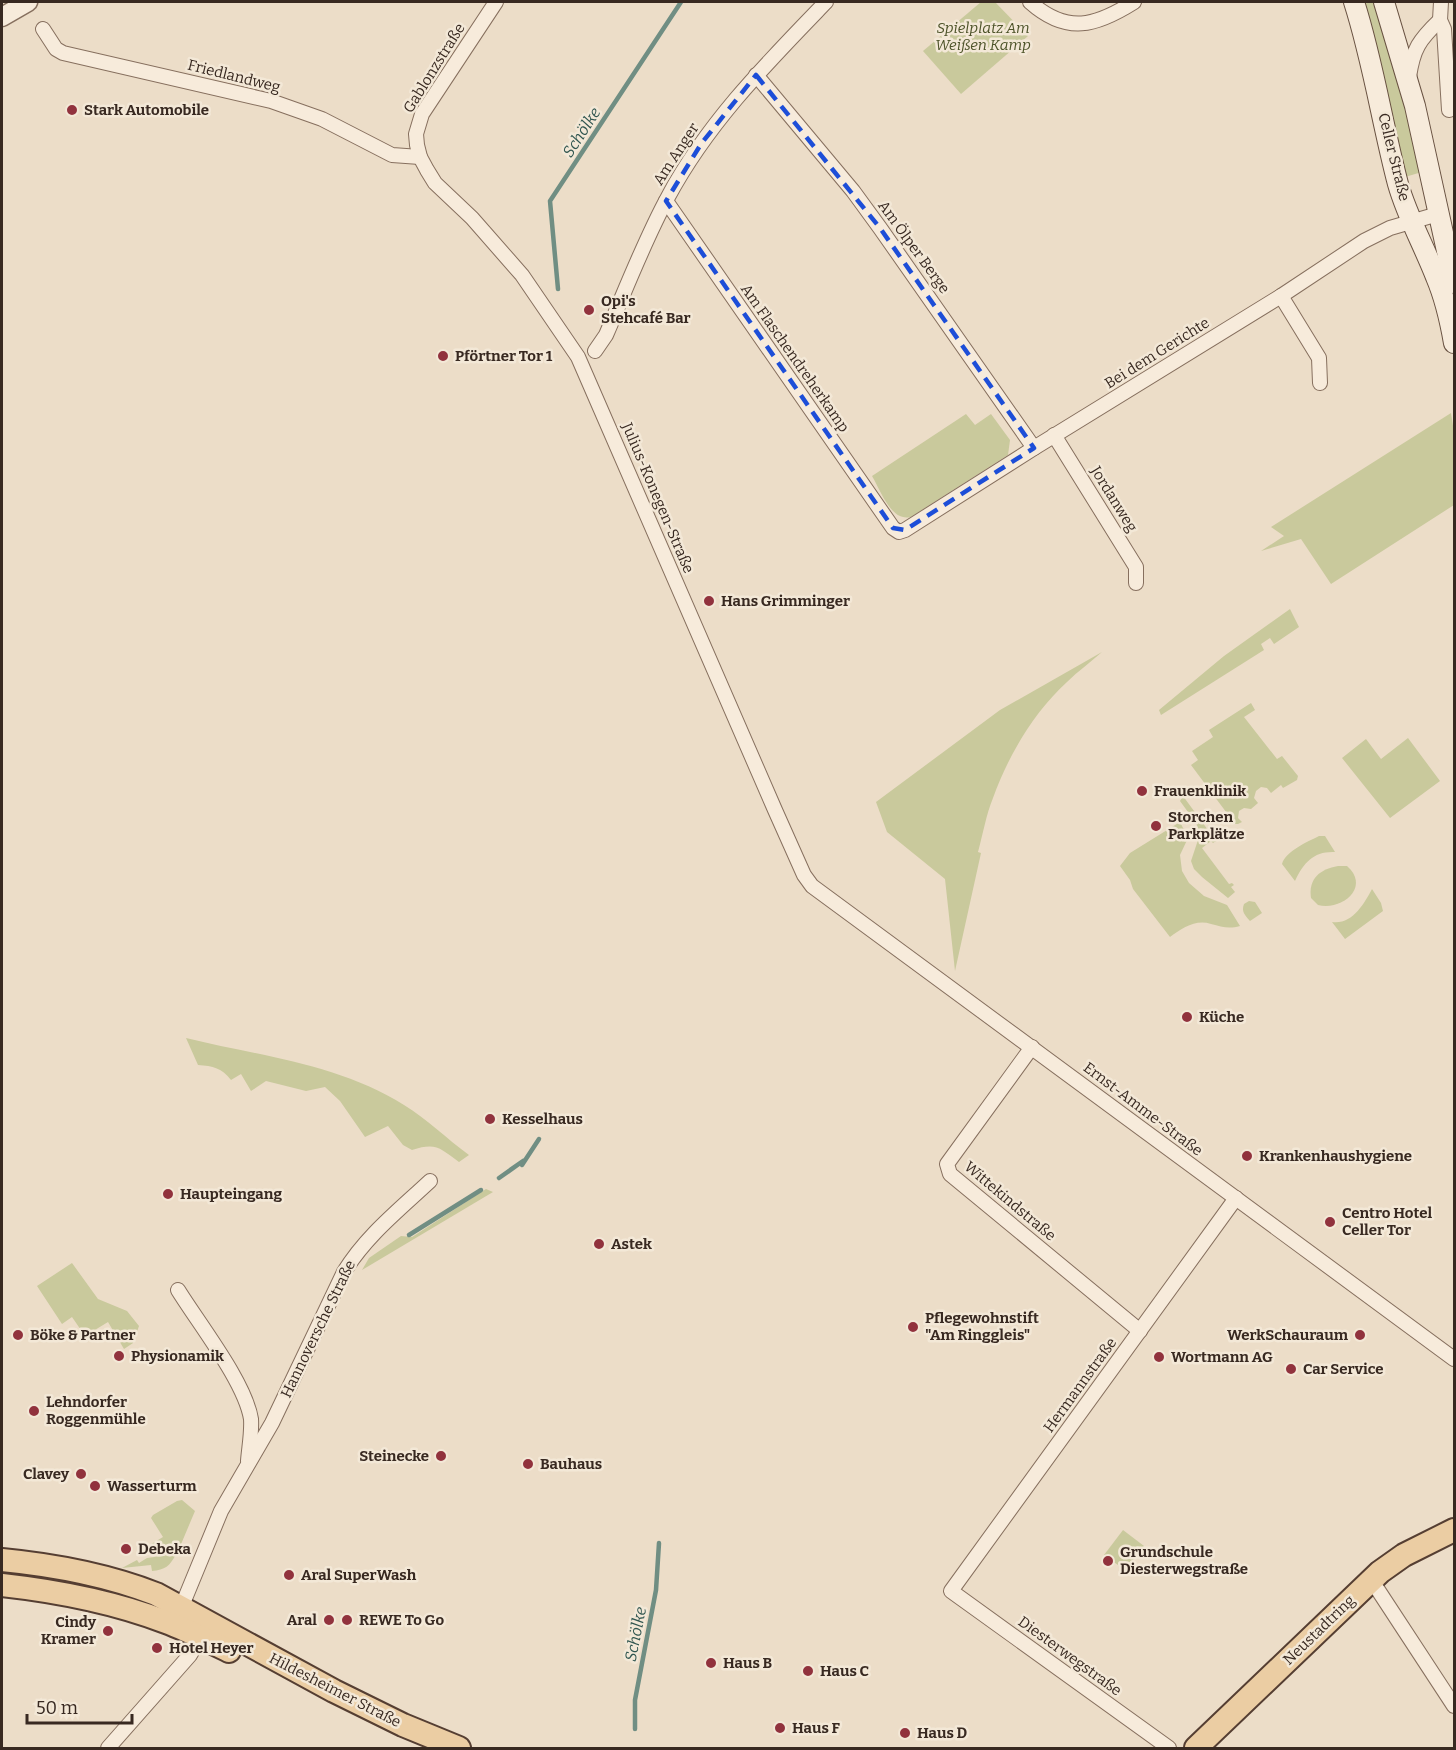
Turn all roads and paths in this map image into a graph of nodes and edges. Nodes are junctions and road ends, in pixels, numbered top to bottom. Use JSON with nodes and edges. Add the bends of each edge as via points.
{"nodes":[{"id":1,"x":28,"y":2,"type":"edge"},
{"id":2,"x":496,"y":2,"type":"edge"},
{"id":3,"x":826,"y":2,"type":"edge"},
{"id":4,"x":1030,"y":2,"type":"edge"},
{"id":5,"x":1134,"y":2,"type":"edge"},
{"id":6,"x":1354,"y":2,"type":"edge"},
{"id":7,"x":1384,"y":2,"type":"edge"},
{"id":8,"x":1441,"y":2,"type":"edge"},
{"id":9,"x":7,"y":14,"type":"edge"},
{"id":10,"x":1440,"y":20,"type":"junction"},
{"id":11,"x":43,"y":29,"type":"dead end"},
{"id":12,"x":756,"y":75,"type":"junction"},
{"id":13,"x":1408,"y":82,"type":"junction"},
{"id":14,"x":1449,"y":110,"type":"dead end"},
{"id":15,"x":420,"y":157,"type":"junction"},
{"id":16,"x":666,"y":201,"type":"junction"},
{"id":17,"x":1438,"y":214,"type":"junction"},
{"id":18,"x":1411,"y":220,"type":"junction"},
{"id":19,"x":1455,"y":283,"type":"edge"},
{"id":20,"x":1281,"y":296,"type":"junction"},
{"id":21,"x":1455,"y":343,"type":"edge"},
{"id":22,"x":595,"y":351,"type":"dead end"},
{"id":23,"x":1320,"y":383,"type":"dead end"},
{"id":24,"x":1054,"y":435,"type":"junction"},
{"id":25,"x":1034,"y":448,"type":"junction"},
{"id":26,"x":899,"y":532,"type":"joint"},
{"id":27,"x":1136,"y":583,"type":"dead end"},
{"id":28,"x":812,"y":886,"type":"joint"},
{"id":29,"x":1032,"y":1047,"type":"junction"},
{"id":30,"x":430,"y":1181,"type":"dead end"},
{"id":31,"x":1236,"y":1198,"type":"junction"},
{"id":32,"x":178,"y":1290,"type":"dead end"},
{"id":33,"x":1140,"y":1331,"type":"junction"},
{"id":34,"x":1455,"y":1359,"type":"edge"},
{"id":35,"x":247,"y":1463,"type":"junction"},
{"id":36,"x":1455,"y":1530,"type":"edge"},
{"id":37,"x":1455,"y":1544,"type":"edge"},
{"id":38,"x":2,"y":1560,"type":"edge"},
{"id":39,"x":2,"y":1585,"type":"edge"},
{"id":40,"x":1378,"y":1590,"type":"junction"},
{"id":41,"x":951,"y":1591,"type":"joint"},
{"id":42,"x":178,"y":1616,"type":"junction"},
{"id":43,"x":205,"y":1630,"type":"junction"},
{"id":44,"x":1455,"y":1706,"type":"edge"},
{"id":45,"x":108,"y":1749,"type":"edge"},
{"id":46,"x":425,"y":1749,"type":"edge"},
{"id":47,"x":459,"y":1749,"type":"edge"},
{"id":48,"x":1169,"y":1749,"type":"edge"},
{"id":49,"x":1196,"y":1749,"type":"edge"},
{"id":50,"x":1215,"y":1749,"type":"edge"}],
"edges":[{"from":1,"to":9,"type":"street"},
{"from":2,"to":15,"type":"street","name":"Gablonzstraße","via":[[422,114],[416,134]]},
{"from":3,"to":12,"type":"street","name":"Am Anger"},
{"from":4,"to":5,"type":"street","via":[[1060,20],[1083,24],[1111,16]]},
{"from":6,"to":18,"type":"main road","name":"Celler Straße","via":[[1378,88],[1398,184]]},
{"from":7,"to":13,"type":"main road","name":"Celler Straße"},
{"from":8,"to":10,"type":"street"},
{"from":10,"to":13,"type":"street","name":"Celler Straße","via":[[1424,35],[1412,57]]},
{"from":10,"to":14,"type":"street"},
{"from":11,"to":15,"type":"street","name":"Friedlandweg","via":[[56,49],[67,55],[271,101],[322,119],[392,155]]},
{"from":12,"to":16,"type":"street","name":"Am Anger","via":[[701,144]]},
{"from":12,"to":25,"type":"street","name":"Am Ölper Berge","via":[[873,218]]},
{"from":13,"to":17,"type":"main road","name":"Celler Straße"},
{"from":15,"to":28,"type":"street","name":"Julius-Konegen-Straße","via":[[435,183],[522,275],[578,357]]},
{"from":16,"to":22,"type":"street","name":"Am Anger","via":[[606,335]]},
{"from":16,"to":26,"type":"street","name":"Am Flaschendreherkamp"},
{"from":17,"to":18,"type":"street","name":"Bei dem Gerichte"},
{"from":17,"to":19,"type":"main road","name":"Celler Straße"},
{"from":18,"to":20,"type":"street","name":"Bei dem Gerichte","via":[[1364,241]]},
{"from":18,"to":21,"type":"main road","name":"Celler Straße","via":[[1436,277]]},
{"from":20,"to":23,"type":"street","via":[[1319,358]]},
{"from":20,"to":24,"type":"street","name":"Bei dem Gerichte"},
{"from":24,"to":25,"type":"street","name":"Bei dem Gerichte"},
{"from":24,"to":27,"type":"street","name":"Jordanweg","via":[[1136,567]]},
{"from":25,"to":26,"type":"street","name":"Bei dem Gerichte"},
{"from":28,"to":29,"type":"street","name":"Ernst-Amme-Straße"},
{"from":29,"to":31,"type":"street","name":"Ernst-Amme-Straße"},
{"from":29,"to":33,"type":"street","name":"Wittekindstraße","via":[[947,1168]]},
{"from":30,"to":35,"type":"street","name":"Hannoversche Straße","via":[[353,1257],[272,1423]]},
{"from":31,"to":33,"type":"street","name":"Hermannstraße"},
{"from":31,"to":34,"type":"street","name":"Ernst-Amme-Straße"},
{"from":32,"to":35,"type":"street","name":"Hannoversche Straße","via":[[246,1402],[251,1421]]},
{"from":33,"to":41,"type":"street","name":"Hermannstraße"},
{"from":35,"to":42,"type":"street","name":"Hannoversche Straße","via":[[221,1511]]},
{"from":36,"to":49,"type":"main road","name":"Neustadtring","via":[[1404,1555],[1380,1572]]},
{"from":37,"to":40,"type":"main road","name":"Neustadtring","via":[[1414,1564]]},
{"from":38,"to":42,"type":"main road","via":[[51,1566],[129,1584],[156,1594]]},
{"from":39,"to":42,"type":"main road","via":[[62,1594],[140,1614]]},
{"from":40,"to":44,"type":"street"},
{"from":40,"to":50,"type":"main road","name":"Neustadtring"},
{"from":41,"to":48,"type":"street","name":"Diesterwegstraße"},
{"from":42,"to":43,"type":"main road","name":"Hildesheimer Straße"},
{"from":43,"to":45,"type":"street","via":[[190,1655]]},
{"from":43,"to":46,"type":"main road","name":"Hildesheimer Straße","via":[[360,1718]]},
{"from":43,"to":47,"type":"main road","name":"Hildesheimer Straße"}]}
